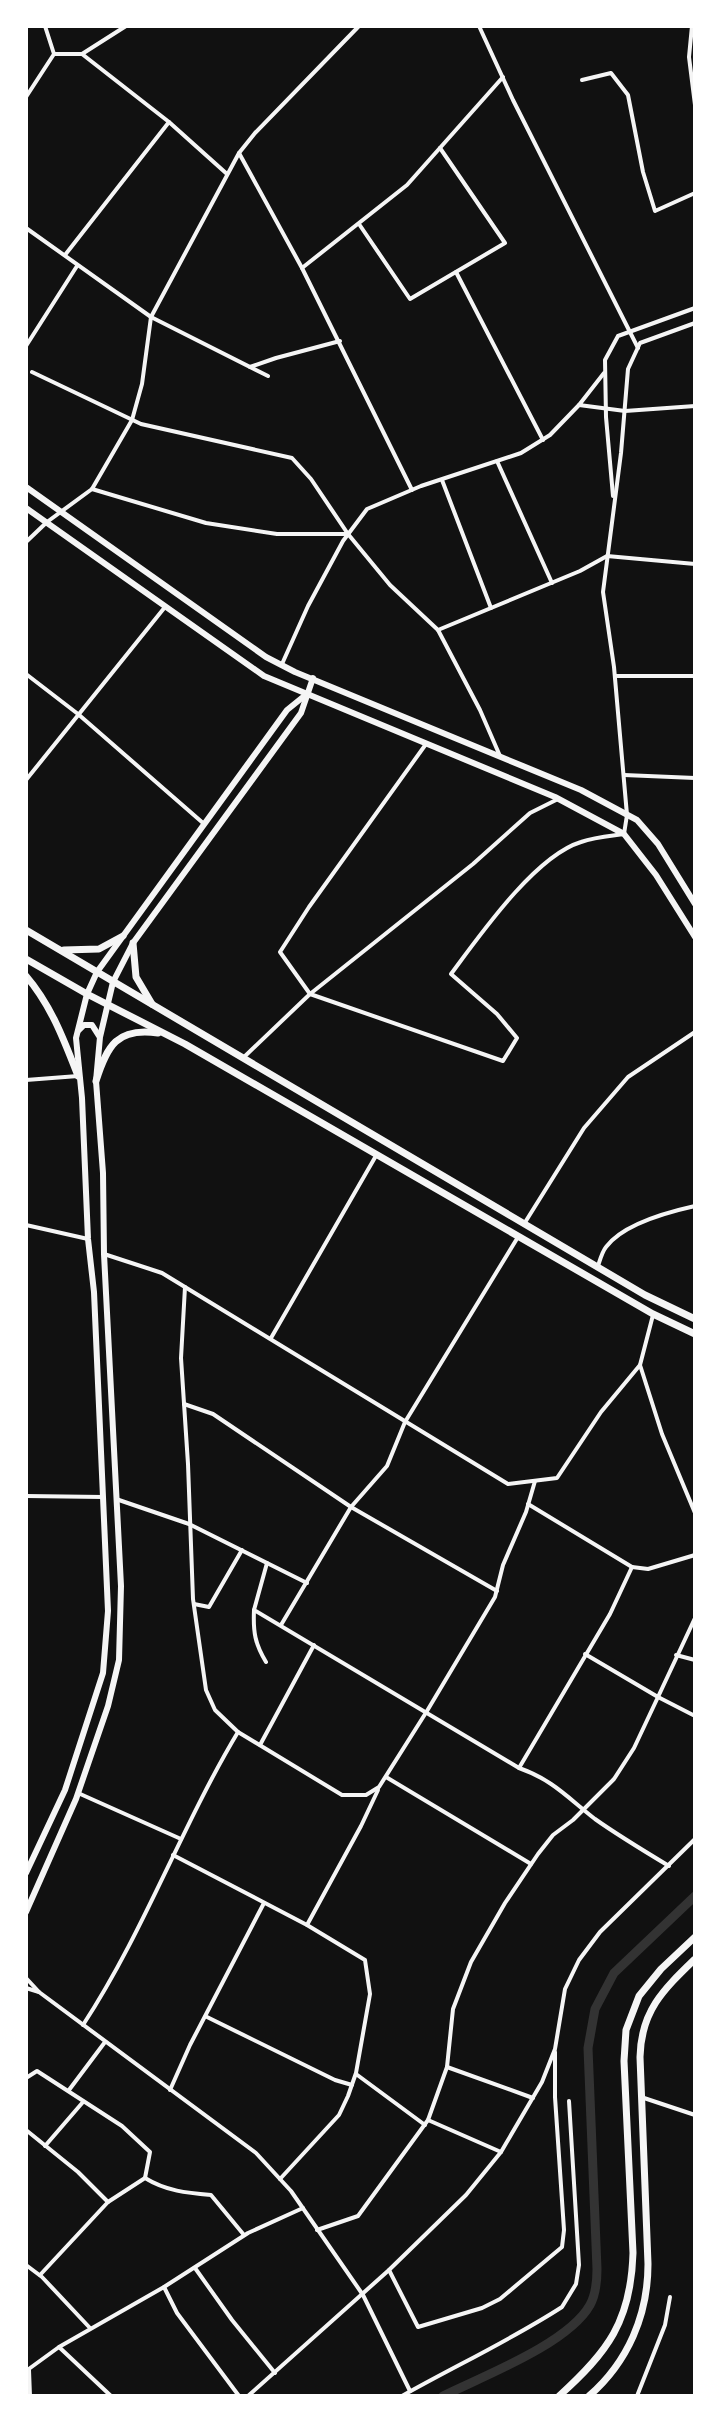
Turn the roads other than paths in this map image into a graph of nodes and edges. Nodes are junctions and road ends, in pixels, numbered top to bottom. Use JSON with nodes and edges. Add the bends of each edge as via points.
{"nodes":[{"id":1,"x":45,"y":26,"type":"edge"},
{"id":2,"x":126,"y":26,"type":"edge"},
{"id":3,"x":359,"y":26,"type":"edge"},
{"id":4,"x":479,"y":26,"type":"edge"},
{"id":5,"x":692,"y":26,"type":"edge"},
{"id":6,"x":54,"y":54,"type":"junction"},
{"id":7,"x":82,"y":54,"type":"junction"},
{"id":8,"x":503,"y":77,"type":"junction"},
{"id":9,"x":582,"y":80,"type":"dead end"},
{"id":10,"x":26,"y":97,"type":"edge"},
{"id":11,"x":695,"y":105,"type":"edge"},
{"id":12,"x":169,"y":122,"type":"junction"},
{"id":13,"x":440,"y":148,"type":"junction"},
{"id":14,"x":239,"y":153,"type":"junction"},
{"id":15,"x":227,"y":174,"type":"junction"},
{"id":16,"x":695,"y":193,"type":"edge"},
{"id":17,"x":359,"y":224,"type":"junction"},
{"id":18,"x":26,"y":228,"type":"edge"},
{"id":19,"x":65,"y":255,"type":"junction"},
{"id":20,"x":77,"y":266,"type":"junction"},
{"id":21,"x":302,"y":268,"type":"junction"},
{"id":22,"x":456,"y":272,"type":"junction"},
{"id":23,"x":695,"y":308,"type":"edge"},
{"id":24,"x":151,"y":317,"type":"junction"},
{"id":25,"x":695,"y":323,"type":"edge"},
{"id":26,"x":629,"y":334,"type":"junction"},
{"id":27,"x":340,"y":341,"type":"junction"},
{"id":28,"x":26,"y":346,"type":"edge"},
{"id":29,"x":638,"y":348,"type":"junction"},
{"id":30,"x":250,"y":367,"type":"junction"},
{"id":31,"x":605,"y":370,"type":"junction"},
{"id":32,"x":32,"y":372,"type":"dead end"},
{"id":33,"x":268,"y":376,"type":"dead end"},
{"id":34,"x":579,"y":405,"type":"junction"},
{"id":35,"x":695,"y":406,"type":"edge"},
{"id":36,"x":606,"y":408,"type":"junction"},
{"id":37,"x":625,"y":411,"type":"junction"},
{"id":38,"x":132,"y":420,"type":"junction"},
{"id":39,"x":543,"y":440,"type":"junction"},
{"id":40,"x":497,"y":461,"type":"junction"},
{"id":41,"x":442,"y":479,"type":"junction"},
{"id":42,"x":26,"y":487,"type":"edge"},
{"id":43,"x":92,"y":489,"type":"junction"},
{"id":44,"x":412,"y":490,"type":"junction"},
{"id":45,"x":614,"y":503,"type":"junction"},
{"id":46,"x":26,"y":508,"type":"edge"},
{"id":47,"x":62,"y":511,"type":"junction"},
{"id":48,"x":47,"y":522,"type":"junction"},
{"id":49,"x":348,"y":534,"type":"junction"},
{"id":50,"x":26,"y":542,"type":"edge"},
{"id":51,"x":607,"y":556,"type":"junction"},
{"id":52,"x":695,"y":564,"type":"edge"},
{"id":53,"x":552,"y":583,"type":"junction"},
{"id":54,"x":165,"y":606,"type":"junction"},
{"id":55,"x":491,"y":608,"type":"junction"},
{"id":56,"x":438,"y":630,"type":"junction"},
{"id":57,"x":282,"y":665,"type":"junction"},
{"id":58,"x":26,"y":674,"type":"edge"},
{"id":59,"x":615,"y":676,"type":"junction"},
{"id":60,"x":695,"y":676,"type":"edge"},
{"id":61,"x":313,"y":678,"type":"junction"},
{"id":62,"x":308,"y":693,"type":"junction"},
{"id":63,"x":78,"y":714,"type":"junction"},
{"id":64,"x":426,"y":744,"type":"junction"},
{"id":65,"x":500,"y":756,"type":"junction"},
{"id":66,"x":624,"y":775,"type":"junction"},
{"id":67,"x":695,"y":778,"type":"edge"},
{"id":68,"x":26,"y":780,"type":"edge"},
{"id":69,"x":558,"y":799,"type":"junction"},
{"id":70,"x":627,"y":815,"type":"junction"},
{"id":71,"x":203,"y":823,"type":"junction"},
{"id":72,"x":624,"y":834,"type":"junction"},
{"id":73,"x":695,"y":904,"type":"edge"},
{"id":74,"x":26,"y":930,"type":"edge"},
{"id":75,"x":123,"y":936,"type":"junction"},
{"id":76,"x":695,"y":937,"type":"edge"},
{"id":77,"x":133,"y":943,"type":"junction"},
{"id":78,"x":60,"y":950,"type":"junction"},
{"id":79,"x":26,"y":959,"type":"edge"},
{"id":80,"x":97,"y":972,"type":"junction"},
{"id":81,"x":26,"y":976,"type":"edge"},
{"id":82,"x":113,"y":982,"type":"junction"},
{"id":83,"x":87,"y":994,"type":"junction"},
{"id":84,"x":310,"y":994,"type":"junction"},
{"id":85,"x":107,"y":1004,"type":"junction"},
{"id":86,"x":154,"y":1006,"type":"junction"},
{"id":87,"x":695,"y":1032,"type":"edge"},
{"id":88,"x":77,"y":1033,"type":"junction"},
{"id":89,"x":165,"y":1034,"type":"junction"},
{"id":90,"x":100,"y":1039,"type":"junction"},
{"id":91,"x":243,"y":1058,"type":"junction"},
{"id":92,"x":78,"y":1076,"type":"junction"},
{"id":93,"x":26,"y":1080,"type":"edge"},
{"id":94,"x":96,"y":1081,"type":"junction"},
{"id":95,"x":377,"y":1154,"type":"junction"},
{"id":96,"x":695,"y":1206,"type":"edge"},
{"id":97,"x":524,"y":1224,"type":"junction"},
{"id":98,"x":26,"y":1225,"type":"edge"},
{"id":99,"x":519,"y":1235,"type":"junction"},
{"id":100,"x":88,"y":1239,"type":"junction"},
{"id":101,"x":104,"y":1254,"type":"junction"},
{"id":102,"x":598,"y":1266,"type":"junction"},
{"id":103,"x":185,"y":1287,"type":"junction"},
{"id":104,"x":653,"y":1314,"type":"junction"},
{"id":105,"x":695,"y":1319,"type":"edge"},
{"id":106,"x":695,"y":1334,"type":"edge"},
{"id":107,"x":271,"y":1338,"type":"junction"},
{"id":108,"x":640,"y":1365,"type":"junction"},
{"id":109,"x":184,"y":1404,"type":"junction"},
{"id":110,"x":405,"y":1422,"type":"junction"},
{"id":111,"x":535,"y":1481,"type":"junction"},
{"id":112,"x":26,"y":1496,"type":"edge"},
{"id":113,"x":103,"y":1497,"type":"junction"},
{"id":114,"x":116,"y":1499,"type":"junction"},
{"id":115,"x":528,"y":1504,"type":"junction"},
{"id":116,"x":351,"y":1507,"type":"junction"},
{"id":117,"x":695,"y":1513,"type":"edge"},
{"id":118,"x":189,"y":1524,"type":"junction"},
{"id":119,"x":242,"y":1550,"type":"junction"},
{"id":120,"x":695,"y":1555,"type":"edge"},
{"id":121,"x":267,"y":1563,"type":"junction"},
{"id":122,"x":632,"y":1567,"type":"junction"},
{"id":123,"x":307,"y":1583,"type":"junction"},
{"id":124,"x":497,"y":1591,"type":"junction"},
{"id":125,"x":194,"y":1604,"type":"junction"},
{"id":126,"x":254,"y":1610,"type":"junction"},
{"id":127,"x":695,"y":1618,"type":"edge"},
{"id":128,"x":281,"y":1626,"type":"junction"},
{"id":129,"x":314,"y":1645,"type":"junction"},
{"id":130,"x":585,"y":1654,"type":"junction"},
{"id":131,"x":676,"y":1655,"type":"junction"},
{"id":132,"x":695,"y":1660,"type":"edge"},
{"id":133,"x":266,"y":1662,"type":"dead end"},
{"id":134,"x":658,"y":1697,"type":"junction"},
{"id":135,"x":427,"y":1711,"type":"junction"},
{"id":136,"x":695,"y":1716,"type":"edge"},
{"id":137,"x":238,"y":1732,"type":"junction"},
{"id":138,"x":260,"y":1746,"type":"junction"},
{"id":139,"x":519,"y":1768,"type":"junction"},
{"id":140,"x":386,"y":1777,"type":"junction"},
{"id":141,"x":379,"y":1787,"type":"junction"},
{"id":142,"x":78,"y":1793,"type":"junction"},
{"id":143,"x":583,"y":1808,"type":"junction"},
{"id":144,"x":181,"y":1839,"type":"junction"},
{"id":145,"x":695,"y":1839,"type":"edge"},
{"id":146,"x":173,"y":1855,"type":"junction"},
{"id":147,"x":531,"y":1864,"type":"junction"},
{"id":148,"x":669,"y":1866,"type":"junction"},
{"id":149,"x":26,"y":1873,"type":"edge"},
{"id":150,"x":264,"y":1903,"type":"junction"},
{"id":151,"x":26,"y":1912,"type":"edge"},
{"id":152,"x":307,"y":1925,"type":"junction"},
{"id":153,"x":695,"y":1937,"type":"edge"},
{"id":154,"x":695,"y":1959,"type":"edge"},
{"id":155,"x":26,"y":1978,"type":"edge"},
{"id":156,"x":26,"y":1988,"type":"edge"},
{"id":157,"x":39,"y":1992,"type":"junction"},
{"id":158,"x":207,"y":2017,"type":"junction"},
{"id":159,"x":83,"y":2025,"type":"junction"},
{"id":160,"x":105,"y":2042,"type":"junction"},
{"id":161,"x":555,"y":2049,"type":"junction"},
{"id":162,"x":447,"y":2067,"type":"junction"},
{"id":163,"x":356,"y":2073,"type":"junction"},
{"id":164,"x":26,"y":2078,"type":"edge"},
{"id":165,"x":352,"y":2085,"type":"junction"},
{"id":166,"x":69,"y":2090,"type":"junction"},
{"id":167,"x":170,"y":2090,"type":"junction"},
{"id":168,"x":641,"y":2097,"type":"junction"},
{"id":169,"x":533,"y":2098,"type":"junction"},
{"id":170,"x":84,"y":2101,"type":"junction"},
{"id":171,"x":569,"y":2101,"type":"dead end"},
{"id":172,"x":695,"y":2115,"type":"edge"},
{"id":173,"x":426,"y":2123,"type":"junction"},
{"id":174,"x":26,"y":2130,"type":"edge"},
{"id":175,"x":45,"y":2146,"type":"junction"},
{"id":176,"x":501,"y":2152,"type":"junction"},
{"id":177,"x":145,"y":2178,"type":"junction"},
{"id":178,"x":280,"y":2179,"type":"junction"},
{"id":179,"x":108,"y":2202,"type":"junction"},
{"id":180,"x":303,"y":2208,"type":"junction"},
{"id":181,"x":317,"y":2230,"type":"junction"},
{"id":182,"x":244,"y":2235,"type":"junction"},
{"id":183,"x":26,"y":2265,"type":"edge"},
{"id":184,"x":195,"y":2268,"type":"junction"},
{"id":185,"x":389,"y":2270,"type":"junction"},
{"id":186,"x":40,"y":2275,"type":"junction"},
{"id":187,"x":164,"y":2287,"type":"junction"},
{"id":188,"x":363,"y":2295,"type":"junction"},
{"id":189,"x":670,"y":2297,"type":"dead end"},
{"id":190,"x":90,"y":2328,"type":"junction"},
{"id":191,"x":59,"y":2347,"type":"junction"},
{"id":192,"x":28,"y":2371,"type":"edge"},
{"id":193,"x":275,"y":2373,"type":"junction"},
{"id":194,"x":410,"y":2391,"type":"junction"},
{"id":195,"x":30,"y":2396,"type":"edge"},
{"id":196,"x":111,"y":2396,"type":"edge"},
{"id":197,"x":239,"y":2396,"type":"edge"},
{"id":198,"x":248,"y":2396,"type":"edge"},
{"id":199,"x":402,"y":2396,"type":"edge"},
{"id":200,"x":559,"y":2396,"type":"edge"},
{"id":201,"x":589,"y":2396,"type":"edge"},
{"id":202,"x":637,"y":2396,"type":"edge"}],
"edges":[{"from":1,"to":6,"type":"street"},
{"from":2,"to":7,"type":"street"},
{"from":3,"to":14,"type":"street"},
{"from":4,"to":8,"type":"street"},
{"from":5,"to":11,"type":"street","via":[[689,57]]},
{"from":6,"to":7,"type":"street"},
{"from":6,"to":10,"type":"street"},
{"from":7,"to":12,"type":"street"},
{"from":8,"to":13,"type":"street"},
{"from":8,"to":26,"type":"street"},
{"from":9,"to":16,"type":"street","via":[[611,73],[628,95],[655,211]]},
{"from":12,"to":15,"type":"street"},
{"from":12,"to":19,"type":"street"},
{"from":13,"to":17,"type":"street","via":[[407,185]]},
{"from":13,"to":22,"type":"street","via":[[505,243]]},
{"from":14,"to":15,"type":"street"},
{"from":14,"to":21,"type":"street"},
{"from":15,"to":24,"type":"street"},
{"from":17,"to":21,"type":"street"},
{"from":17,"to":22,"type":"street","via":[[410,299]]},
{"from":18,"to":19,"type":"street"},
{"from":19,"to":20,"type":"street"},
{"from":20,"to":24,"type":"street"},
{"from":20,"to":28,"type":"street"},
{"from":21,"to":27,"type":"street"},
{"from":22,"to":39,"type":"street"},
{"from":23,"to":26,"type":"street"},
{"from":24,"to":30,"type":"street"},
{"from":24,"to":38,"type":"street"},
{"from":25,"to":29,"type":"street"},
{"from":26,"to":29,"type":"street"},
{"from":26,"to":31,"type":"street","via":[[618,336]]},
{"from":27,"to":30,"type":"street"},
{"from":27,"to":44,"type":"street"},
{"from":29,"to":37,"type":"street","via":[[628,369]]},
{"from":30,"to":33,"type":"street"},
{"from":31,"to":34,"type":"street"},
{"from":31,"to":36,"type":"street"},
{"from":32,"to":38,"type":"street"},
{"from":34,"to":36,"type":"street"},
{"from":34,"to":39,"type":"street"},
{"from":35,"to":37,"type":"street"},
{"from":36,"to":37,"type":"street"},
{"from":36,"to":45,"type":"street"},
{"from":37,"to":45,"type":"street"},
{"from":38,"to":43,"type":"street"},
{"from":38,"to":49,"type":"street","via":[[292,458]]},
{"from":39,"to":40,"type":"street"},
{"from":40,"to":41,"type":"street"},
{"from":40,"to":53,"type":"street"},
{"from":41,"to":44,"type":"street"},
{"from":41,"to":55,"type":"street"},
{"from":42,"to":47,"type":"street"},
{"from":43,"to":47,"type":"street"},
{"from":43,"to":49,"type":"street","via":[[206,523],[277,534]]},
{"from":44,"to":49,"type":"street","via":[[367,509]]},
{"from":45,"to":51,"type":"street"},
{"from":46,"to":48,"type":"street"},
{"from":47,"to":48,"type":"street"},
{"from":47,"to":57,"type":"street"},
{"from":48,"to":50,"type":"street"},
{"from":48,"to":54,"type":"street"},
{"from":49,"to":56,"type":"street","via":[[390,585]]},
{"from":49,"to":57,"type":"street"},
{"from":51,"to":52,"type":"street"},
{"from":51,"to":53,"type":"street"},
{"from":51,"to":59,"type":"street","via":[[603,592]]},
{"from":53,"to":55,"type":"street"},
{"from":54,"to":62,"type":"street","via":[[264,676]]},
{"from":54,"to":63,"type":"street"},
{"from":55,"to":56,"type":"street"},
{"from":56,"to":65,"type":"street"},
{"from":57,"to":61,"type":"street"},
{"from":58,"to":63,"type":"street"},
{"from":59,"to":60,"type":"street"},
{"from":59,"to":66,"type":"street"},
{"from":61,"to":62,"type":"street"},
{"from":61,"to":65,"type":"street"},
{"from":62,"to":64,"type":"street"},
{"from":62,"to":71,"type":"street","via":[[287,710]]},
{"from":62,"to":77,"type":"street","via":[[301,713]]},
{"from":63,"to":68,"type":"street"},
{"from":63,"to":71,"type":"street"},
{"from":64,"to":69,"type":"street"},
{"from":64,"to":84,"type":"street","via":[[280,952]]},
{"from":65,"to":70,"type":"street"},
{"from":66,"to":67,"type":"street"},
{"from":66,"to":70,"type":"street"},
{"from":69,"to":72,"type":"street"},
{"from":69,"to":84,"type":"street","via":[[530,813]]},
{"from":70,"to":72,"type":"street"},
{"from":70,"to":73,"type":"street","via":[[658,844]]},
{"from":71,"to":75,"type":"street"},
{"from":72,"to":76,"type":"street"},
{"from":72,"to":84,"type":"street","via":[[579,842],[545,863],[451,974],[517,1038],[503,1061]]},
{"from":74,"to":78,"type":"main road"},
{"from":75,"to":78,"type":"main road","via":[[99,949]]},
{"from":75,"to":80,"type":"street"},
{"from":77,"to":82,"type":"street"},
{"from":77,"to":86,"type":"main road","via":[[136,977]]},
{"from":78,"to":80,"type":"main road"},
{"from":79,"to":83,"type":"main road"},
{"from":80,"to":82,"type":"main road"},
{"from":80,"to":83,"type":"street"},
{"from":81,"to":92,"type":"main road","via":[[58,1025]]},
{"from":82,"to":85,"type":"street"},
{"from":82,"to":86,"type":"main road"},
{"from":83,"to":85,"type":"main road"},
{"from":83,"to":88,"type":"street"},
{"from":84,"to":91,"type":"street"},
{"from":85,"to":89,"type":"main road"},
{"from":85,"to":90,"type":"street"},
{"from":86,"to":91,"type":"main road"},
{"from":87,"to":97,"type":"street","via":[[628,1077],[584,1128]]},
{"from":88,"to":90,"type":"street","via":[[92,1025]]},
{"from":88,"to":92,"type":"street"},
{"from":89,"to":94,"type":"main road","via":[[137,1030],[124,1036],[110,1048]]},
{"from":89,"to":95,"type":"main road"},
{"from":90,"to":94,"type":"street"},
{"from":91,"to":97,"type":"main road"},
{"from":92,"to":93,"type":"street"},
{"from":92,"to":100,"type":"street"},
{"from":94,"to":101,"type":"street"},
{"from":95,"to":99,"type":"main road"},
{"from":95,"to":107,"type":"street"},
{"from":96,"to":102,"type":"street","via":[[664,1213],[627,1231],[606,1247]]},
{"from":97,"to":102,"type":"main road"},
{"from":98,"to":100,"type":"street"},
{"from":99,"to":104,"type":"main road"},
{"from":99,"to":110,"type":"street"},
{"from":100,"to":113,"type":"street"},
{"from":101,"to":103,"type":"street","via":[[162,1273]]},
{"from":101,"to":114,"type":"street"},
{"from":102,"to":105,"type":"main road"},
{"from":103,"to":107,"type":"street"},
{"from":103,"to":109,"type":"street"},
{"from":104,"to":106,"type":"main road"},
{"from":104,"to":108,"type":"street"},
{"from":107,"to":110,"type":"street"},
{"from":108,"to":111,"type":"street","via":[[557,1478]]},
{"from":108,"to":117,"type":"street"},
{"from":109,"to":116,"type":"street","via":[[213,1414]]},
{"from":109,"to":118,"type":"street"},
{"from":110,"to":111,"type":"street","via":[[508,1484]]},
{"from":110,"to":116,"type":"street","via":[[387,1466]]},
{"from":111,"to":115,"type":"street"},
{"from":112,"to":113,"type":"street"},
{"from":113,"to":149,"type":"street","via":[[108,1611],[103,1673],[65,1790]]},
{"from":114,"to":118,"type":"street"},
{"from":114,"to":142,"type":"street","via":[[119,1660]]},
{"from":115,"to":122,"type":"street"},
{"from":115,"to":124,"type":"street"},
{"from":116,"to":123,"type":"street"},
{"from":116,"to":124,"type":"street"},
{"from":118,"to":119,"type":"street"},
{"from":118,"to":125,"type":"street"},
{"from":119,"to":121,"type":"street"},
{"from":119,"to":125,"type":"street","via":[[209,1607]]},
{"from":120,"to":122,"type":"street","via":[[648,1569]]},
{"from":121,"to":123,"type":"street"},
{"from":121,"to":126,"type":"street"},
{"from":122,"to":130,"type":"street"},
{"from":123,"to":128,"type":"street"},
{"from":124,"to":135,"type":"street"},
{"from":125,"to":137,"type":"street","via":[[206,1690],[215,1710]]},
{"from":126,"to":128,"type":"street"},
{"from":126,"to":133,"type":"street","via":[[256,1646]]},
{"from":127,"to":131,"type":"street"},
{"from":128,"to":129,"type":"street"},
{"from":129,"to":135,"type":"street"},
{"from":129,"to":138,"type":"street"},
{"from":130,"to":134,"type":"street"},
{"from":130,"to":139,"type":"street"},
{"from":131,"to":132,"type":"street"},
{"from":131,"to":134,"type":"street"},
{"from":134,"to":136,"type":"street"},
{"from":134,"to":143,"type":"street","via":[[614,1779]]},
{"from":135,"to":139,"type":"street"},
{"from":135,"to":140,"type":"street"},
{"from":137,"to":138,"type":"street"},
{"from":137,"to":144,"type":"street"},
{"from":138,"to":141,"type":"street","via":[[342,1795],[366,1795]]},
{"from":139,"to":143,"type":"street","via":[[565,1792]]},
{"from":140,"to":141,"type":"street"},
{"from":140,"to":147,"type":"street"},
{"from":141,"to":152,"type":"street"},
{"from":142,"to":144,"type":"street"},
{"from":142,"to":151,"type":"street"},
{"from":143,"to":147,"type":"street"},
{"from":143,"to":148,"type":"street"},
{"from":144,"to":146,"type":"street"},
{"from":145,"to":148,"type":"street"},
{"from":146,"to":150,"type":"street"},
{"from":146,"to":159,"type":"street","via":[[108,1987]]},
{"from":147,"to":162,"type":"street","via":[[471,1962],[453,2009]]},
{"from":148,"to":161,"type":"street","via":[[600,1932],[579,1960],[565,1989]]},
{"from":150,"to":152,"type":"street"},
{"from":150,"to":158,"type":"street"},
{"from":152,"to":163,"type":"street","via":[[365,1960],[370,1994]]},
{"from":153,"to":200,"type":"main road","via":[[649,1983],[629,2020],[624,2045],[631,2286],[623,2318],[607,2347]]},
{"from":154,"to":168,"type":"main road","via":[[646,2017],[640,2043]]},
{"from":155,"to":157,"type":"street"},
{"from":156,"to":157,"type":"street"},
{"from":157,"to":159,"type":"street"},
{"from":158,"to":165,"type":"street"},
{"from":158,"to":167,"type":"street"},
{"from":159,"to":160,"type":"street"},
{"from":160,"to":166,"type":"street"},
{"from":160,"to":167,"type":"street"},
{"from":161,"to":169,"type":"street"},
{"from":161,"to":185,"type":"street","via":[[562,2247],[500,2299],[418,2327]]},
{"from":162,"to":169,"type":"street"},
{"from":162,"to":173,"type":"street"},
{"from":163,"to":165,"type":"street"},
{"from":163,"to":173,"type":"street"},
{"from":164,"to":166,"type":"street","via":[[37,2071]]},
{"from":165,"to":178,"type":"street","via":[[339,2115]]},
{"from":166,"to":170,"type":"street"},
{"from":167,"to":178,"type":"street","via":[[256,2153]]},
{"from":168,"to":172,"type":"street"},
{"from":168,"to":201,"type":"main road","via":[[647,2290],[630,2345]]},
{"from":169,"to":176,"type":"street"},
{"from":170,"to":175,"type":"street"},
{"from":170,"to":177,"type":"street","via":[[150,2152]]},
{"from":171,"to":194,"type":"street","via":[[579,2265],[570,2298],[494,2348]]},
{"from":173,"to":176,"type":"street"},
{"from":173,"to":181,"type":"street","via":[[358,2216]]},
{"from":174,"to":175,"type":"street"},
{"from":175,"to":179,"type":"street"},
{"from":176,"to":185,"type":"street","via":[[466,2195]]},
{"from":177,"to":179,"type":"street"},
{"from":177,"to":182,"type":"street","via":[[159,2186],[211,2195]]},
{"from":178,"to":180,"type":"street"},
{"from":179,"to":186,"type":"street"},
{"from":180,"to":181,"type":"street"},
{"from":180,"to":182,"type":"street"},
{"from":181,"to":188,"type":"street"},
{"from":182,"to":184,"type":"street"},
{"from":183,"to":186,"type":"street"},
{"from":184,"to":187,"type":"street"},
{"from":184,"to":193,"type":"street"},
{"from":185,"to":188,"type":"street"},
{"from":186,"to":190,"type":"street"},
{"from":187,"to":190,"type":"street"},
{"from":187,"to":197,"type":"street","via":[[177,2313]]},
{"from":188,"to":193,"type":"street"},
{"from":188,"to":194,"type":"street"},
{"from":189,"to":202,"type":"street","via":[[665,2325]]},
{"from":190,"to":191,"type":"street"},
{"from":191,"to":192,"type":"street"},
{"from":191,"to":196,"type":"street"},
{"from":192,"to":195,"type":"street"},
{"from":193,"to":198,"type":"street"},
{"from":194,"to":199,"type":"street"}]}
